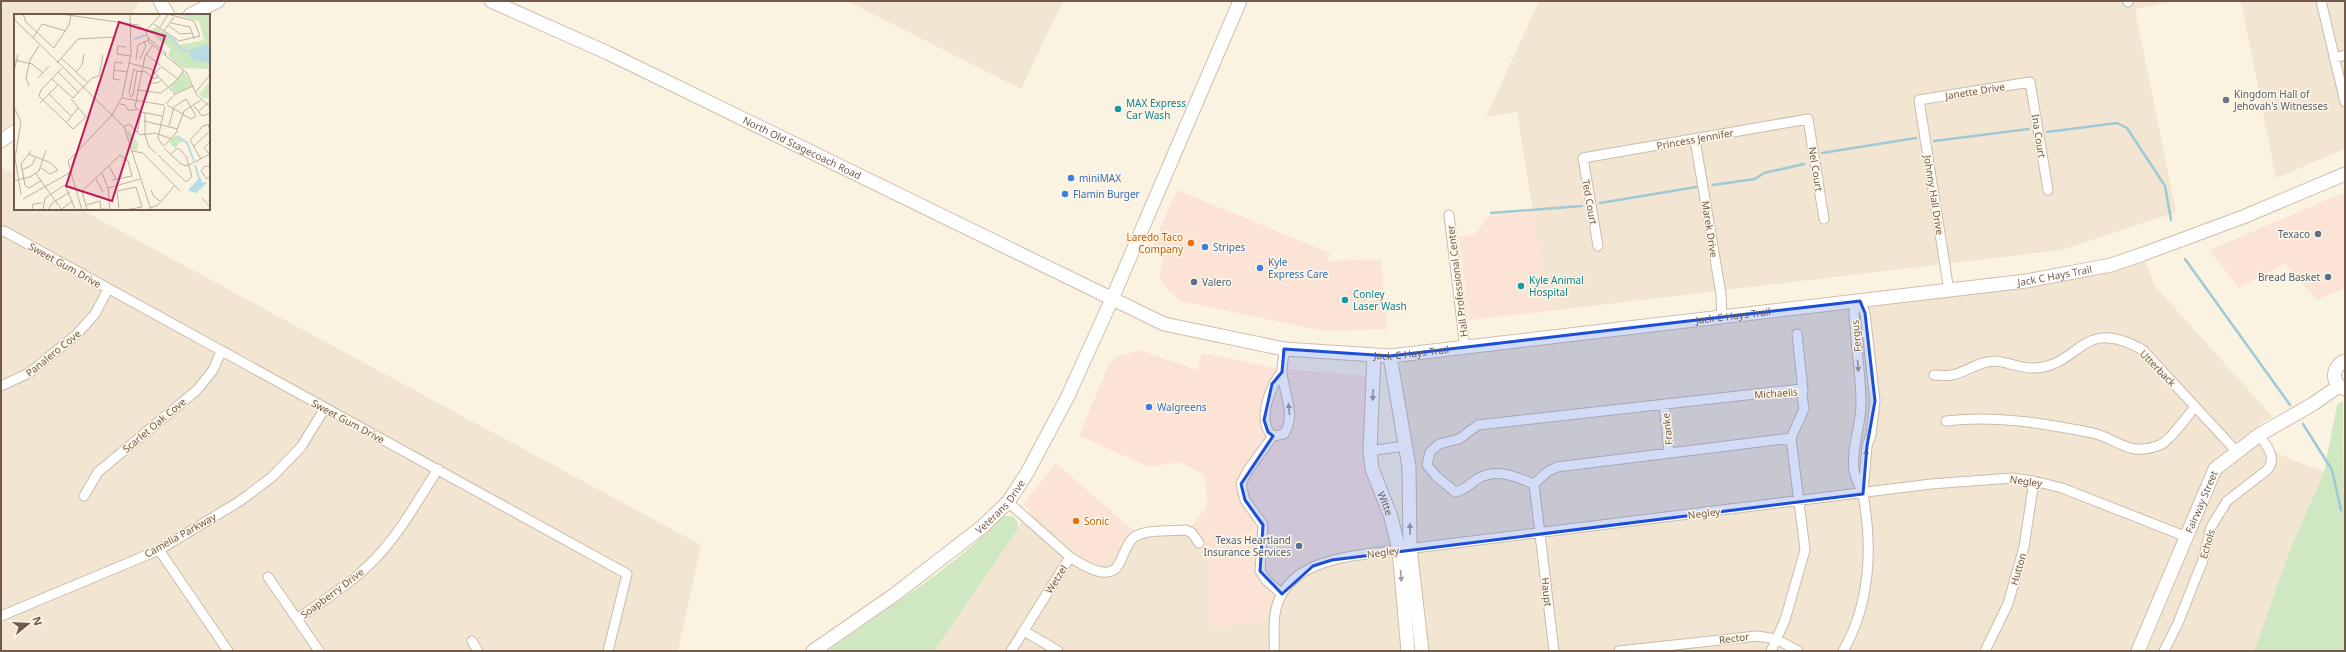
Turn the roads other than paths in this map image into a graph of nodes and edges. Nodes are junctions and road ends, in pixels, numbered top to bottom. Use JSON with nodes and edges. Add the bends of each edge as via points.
{"nodes":[{"id":1,"x":160,"y":1,"type":"edge"},
{"id":2,"x":491,"y":1,"type":"edge"},
{"id":3,"x":1240,"y":1,"type":"edge"},
{"id":4,"x":2321,"y":1,"type":"edge"},
{"id":5,"x":216,"y":2,"type":"edge"},
{"id":6,"x":195,"y":8,"type":"edge"},
{"id":7,"x":167,"y":14,"type":"edge"},
{"id":8,"x":2345,"y":55,"type":"edge"},
{"id":9,"x":2334,"y":58,"type":"junction"},
{"id":10,"x":2030,"y":82,"type":"joint"},
{"id":11,"x":1919,"y":100,"type":"joint"},
{"id":12,"x":2345,"y":102,"type":"edge"},
{"id":13,"x":1808,"y":119,"type":"joint"},
{"id":14,"x":14,"y":133,"type":"edge"},
{"id":15,"x":1696,"y":140,"type":"junction"},
{"id":16,"x":1,"y":141,"type":"edge"},
{"id":17,"x":1583,"y":158,"type":"joint"},
{"id":18,"x":2345,"y":174,"type":"edge"},
{"id":19,"x":2048,"y":190,"type":"dead end"},
{"id":20,"x":1449,"y":215,"type":"dead end"},
{"id":21,"x":1824,"y":219,"type":"dead end"},
{"id":22,"x":1,"y":232,"type":"edge"},
{"id":23,"x":1598,"y":246,"type":"dead end"},
{"id":24,"x":108,"y":289,"type":"junction"},
{"id":25,"x":1949,"y":291,"type":"junction"},
{"id":26,"x":1112,"y":299,"type":"junction"},
{"id":27,"x":1860,"y":301,"type":"junction"},
{"id":28,"x":1722,"y":318,"type":"junction"},
{"id":29,"x":1797,"y":334,"type":"dead end"},
{"id":30,"x":1465,"y":348,"type":"junction"},
{"id":31,"x":1284,"y":350,"type":"junction"},
{"id":32,"x":221,"y":352,"type":"junction"},
{"id":33,"x":1374,"y":356,"type":"junction"},
{"id":34,"x":1390,"y":356,"type":"junction"},
{"id":35,"x":2345,"y":361,"type":"edge"},
{"id":36,"x":1282,"y":372,"type":"junction"},
{"id":37,"x":1934,"y":375,"type":"dead end"},
{"id":38,"x":1,"y":386,"type":"edge"},
{"id":39,"x":2342,"y":388,"type":"edge"},
{"id":40,"x":1803,"y":391,"type":"junction"},
{"id":41,"x":1664,"y":404,"type":"junction"},
{"id":42,"x":2195,"y":407,"type":"junction"},
{"id":43,"x":325,"y":408,"type":"junction"},
{"id":44,"x":1946,"y":422,"type":"dead end"},
{"id":45,"x":2259,"y":435,"type":"junction"},
{"id":46,"x":1274,"y":436,"type":"junction"},
{"id":47,"x":1791,"y":438,"type":"junction"},
{"id":48,"x":1404,"y":446,"type":"junction"},
{"id":49,"x":1370,"y":451,"type":"junction"},
{"id":50,"x":2236,"y":452,"type":"junction"},
{"id":51,"x":1670,"y":453,"type":"junction"},
{"id":52,"x":1427,"y":465,"type":"junction"},
{"id":53,"x":1409,"y":467,"type":"junction"},
{"id":54,"x":438,"y":469,"type":"junction"},
{"id":55,"x":2034,"y":481,"type":"junction"},
{"id":56,"x":1534,"y":484,"type":"junction"},
{"id":57,"x":1863,"y":494,"type":"junction"},
{"id":58,"x":84,"y":496,"type":"dead end"},
{"id":59,"x":1008,"y":502,"type":"junction"},
{"id":60,"x":1798,"y":502,"type":"junction"},
{"id":61,"x":1540,"y":533,"type":"junction"},
{"id":62,"x":2187,"y":537,"type":"junction"},
{"id":63,"x":1199,"y":543,"type":"dead end"},
{"id":64,"x":1405,"y":549,"type":"junction"},
{"id":65,"x":159,"y":550,"type":"junction"},
{"id":66,"x":1070,"y":557,"type":"junction"},
{"id":67,"x":268,"y":577,"type":"dead end"},
{"id":68,"x":1282,"y":594,"type":"junction"},
{"id":69,"x":1,"y":616,"type":"edge"},
{"id":70,"x":297,"y":619,"type":"junction"},
{"id":71,"x":1024,"y":631,"type":"junction"},
{"id":72,"x":1776,"y":639,"type":"junction"},
{"id":73,"x":472,"y":641,"type":"dead end"},
{"id":74,"x":1686,"y":648,"type":"edge"},
{"id":75,"x":228,"y":651,"type":"edge"},
{"id":76,"x":319,"y":651,"type":"edge"},
{"id":77,"x":478,"y":651,"type":"edge"},
{"id":78,"x":608,"y":651,"type":"edge"},
{"id":79,"x":813,"y":651,"type":"edge"},
{"id":80,"x":1011,"y":651,"type":"edge"},
{"id":81,"x":1058,"y":651,"type":"edge"},
{"id":82,"x":1270,"y":651,"type":"edge"},
{"id":83,"x":1274,"y":651,"type":"edge"},
{"id":84,"x":1408,"y":651,"type":"edge"},
{"id":85,"x":1422,"y":651,"type":"edge"},
{"id":86,"x":1554,"y":651,"type":"edge"},
{"id":87,"x":1619,"y":651,"type":"edge"},
{"id":88,"x":1771,"y":651,"type":"edge"},
{"id":89,"x":1798,"y":651,"type":"edge"},
{"id":90,"x":1843,"y":651,"type":"edge"},
{"id":91,"x":1985,"y":651,"type":"edge"},
{"id":92,"x":2138,"y":651,"type":"edge"},
{"id":93,"x":2164,"y":651,"type":"edge"}],
"edges":[{"from":1,"to":7,"type":"main road"},
{"from":2,"to":26,"type":"main road","name":"North Old Stagecoach Road","via":[[608,52]]},
{"from":3,"to":26,"type":"main road","name":"Veterans Drive"},
{"from":4,"to":9,"type":"street"},
{"from":5,"to":6,"type":"main road"},
{"from":8,"to":9,"type":"street"},
{"from":9,"to":12,"type":"street"},
{"from":10,"to":11,"type":"street","name":"Janette Drive"},
{"from":10,"to":19,"type":"street","name":"Ina Court"},
{"from":11,"to":25,"type":"street","name":"Johnny Hall Drive"},
{"from":13,"to":15,"type":"street","name":"Princess Jennifer"},
{"from":13,"to":21,"type":"street","name":"Nel Court"},
{"from":14,"to":16,"type":"main road"},
{"from":15,"to":17,"type":"street","name":"Princess Jennifer"},
{"from":15,"to":28,"type":"street","name":"Marek Drive","via":[[1721,294]]},
{"from":17,"to":23,"type":"street","name":"Ted Court"},
{"from":18,"to":25,"type":"main road","name":"Jack C Hays Trail","via":[[2217,227],[2111,265],[2026,281]]},
{"from":20,"to":30,"type":"street","name":"Hall Professional Center"},
{"from":22,"to":24,"type":"street","name":"Sweet Gum Drive","via":[[4,231]]},
{"from":24,"to":32,"type":"street","name":"Sweet Gum Drive"},
{"from":24,"to":38,"type":"street","name":"Panalero Cove","via":[[95,314],[76,335],[29,373]]},
{"from":25,"to":27,"type":"main road","name":"Jack C Hays Trail"},
{"from":26,"to":31,"type":"main road","name":"Jack C Hays Trail","via":[[1164,324]]},
{"from":26,"to":59,"type":"main road","name":"Veterans Drive","via":[[1068,396],[1027,473]]},
{"from":27,"to":28,"type":"main road","name":"Jack C Hays Trail"},
{"from":57,"to":27,"type":"street","name":"Fergus","one_way":true,"via":[[1866,446],[1871,435],[1875,401],[1865,313]]},
{"from":27,"to":57,"type":"street","name":"Fergus","one_way":true,"via":[[1854,311],[1861,404],[1853,449],[1854,471]]},
{"from":28,"to":30,"type":"main road","name":"Jack C Hays Trail"},
{"from":29,"to":40,"type":"street"},
{"from":30,"to":34,"type":"main road","name":"Jack C Hays Trail"},
{"from":31,"to":33,"type":"main road","name":"Jack C Hays Trail"},
{"from":31,"to":36,"type":"street"},
{"from":32,"to":43,"type":"street","name":"Sweet Gum Drive"},
{"from":32,"to":58,"type":"street","name":"Scarlet Oak Cove","via":[[213,370],[197,390],[98,472]]},
{"from":33,"to":34,"type":"main road","name":"Jack C Hays Trail"},
{"from":33,"to":49,"type":"main road","name":"Witte","one_way":true},
{"from":34,"to":48,"type":"main road","name":"Witte"},
{"from":35,"to":39,"type":"main road","via":[[2338,365],[2335,372],[2335,380]]},
{"from":36,"to":46,"type":"street","via":[[1272,384],[1264,420],[1268,432]]},
{"from":46,"to":36,"type":"street","one_way":true,"via":[[1284,434],[1289,427],[1290,411]]},
{"from":37,"to":42,"type":"street","name":"Utterback","via":[[1952,375],[1983,362],[1996,361],[2034,368],[2051,365],[2086,341],[2105,338],[2125,340],[2142,350]]},
{"from":39,"to":45,"type":"main road","name":"Fairway Street"},
{"from":40,"to":41,"type":"street","name":"Michaelis","via":[[1801,389]]},
{"from":40,"to":47,"type":"street","name":"Michaelis","via":[[1804,408]]},
{"from":41,"to":51,"type":"street","name":"Franke"},
{"from":41,"to":52,"type":"street","name":"Michaelis","via":[[1478,426],[1459,439],[1439,444],[1430,452]]},
{"from":42,"to":44,"type":"street","via":[[2162,444],[2132,450],[2090,432],[2004,418]]},
{"from":42,"to":50,"type":"street","name":"Utterback"},
{"from":43,"to":54,"type":"street","name":"Sweet Gum Drive"},
{"from":43,"to":65,"type":"street","name":"Camelia Parkway","via":[[301,447],[272,477],[240,501]]},
{"from":45,"to":50,"type":"main road","name":"Fairway Street"},
{"from":45,"to":93,"type":"street","name":"Echols","via":[[2271,454],[2271,463],[2267,470],[2227,501],[2211,527],[2203,560],[2178,624]]},
{"from":46,"to":68,"type":"street","via":[[1248,470],[1241,484],[1245,500],[1263,524],[1260,572]]},
{"from":47,"to":51,"type":"street"},
{"from":47,"to":60,"type":"street"},
{"from":48,"to":49,"type":"street"},
{"from":48,"to":53,"type":"main road","name":"Witte"},
{"from":49,"to":64,"type":"main road","name":"Witte","via":[[1372,469]]},
{"from":50,"to":62,"type":"main road","name":"Fairway Street","via":[[2214,469]]},
{"from":51,"to":56,"type":"street","via":[[1558,467],[1547,472]]},
{"from":52,"to":53,"type":"street"},
{"from":52,"to":56,"type":"street","via":[[1455,492],[1463,490],[1480,478],[1507,473]]},
{"from":64,"to":53,"type":"main road","name":"Witte","one_way":true},
{"from":54,"to":70,"type":"street","name":"Soapberry Drive","via":[[400,528],[375,559],[344,586]]},
{"from":54,"to":78,"type":"street","name":"Sweet Gum Drive","via":[[627,574]]},
{"from":55,"to":57,"type":"street","name":"Negley","via":[[2012,478],[1931,484]]},
{"from":55,"to":62,"type":"street","name":"Negley","via":[[2062,488]]},
{"from":55,"to":91,"type":"street","name":"Hutton","via":[[2024,547],[2008,604]]},
{"from":56,"to":61,"type":"street","name":"Haupt"},
{"from":57,"to":60,"type":"street","name":"Negley"},
{"from":57,"to":90,"type":"street","name":"Fergus","via":[[1868,532],[1867,571],[1862,608]]},
{"from":59,"to":66,"type":"street","name":"Wetzel"},
{"from":59,"to":79,"type":"main road","name":"Veterans Drive","via":[[976,532],[894,595]]},
{"from":60,"to":61,"type":"street","name":"Negley"},
{"from":60,"to":72,"type":"street","via":[[1805,550],[1785,620]]},
{"from":61,"to":64,"type":"street","name":"Negley"},
{"from":61,"to":86,"type":"street","name":"Haupt"},
{"from":62,"to":92,"type":"main road","name":"Fairway Street"},
{"from":63,"to":66,"type":"street","via":[[1192,533],[1186,530],[1144,533],[1129,543],[1118,566],[1110,571],[1094,571]]},
{"from":64,"to":68,"type":"street","name":"Negley","via":[[1332,560],[1313,566]]},
{"from":64,"to":84,"type":"main road","name":"Witte","one_way":true},
{"from":64,"to":85,"type":"main road","name":"Witte"},
{"from":65,"to":69,"type":"street","name":"Camelia Parkway"},
{"from":65,"to":75,"type":"street"},
{"from":66,"to":71,"type":"street","name":"Wetzel"},
{"from":67,"to":70,"type":"street"},
{"from":68,"to":83,"type":"street","name":"Negley","via":[[1275,614]]},
{"from":70,"to":76,"type":"street"},
{"from":71,"to":80,"type":"street","name":"Wetzel"},
{"from":71,"to":81,"type":"street"},
{"from":72,"to":74,"type":"street","name":"Rector","via":[[1767,636],[1746,636]]},
{"from":72,"to":88,"type":"street"},
{"from":72,"to":89,"type":"street","name":"Rector"},
{"from":73,"to":77,"type":"street"},
{"from":74,"to":87,"type":"street","name":"Rector"},
{"from":82,"to":83,"type":"street"}]}
